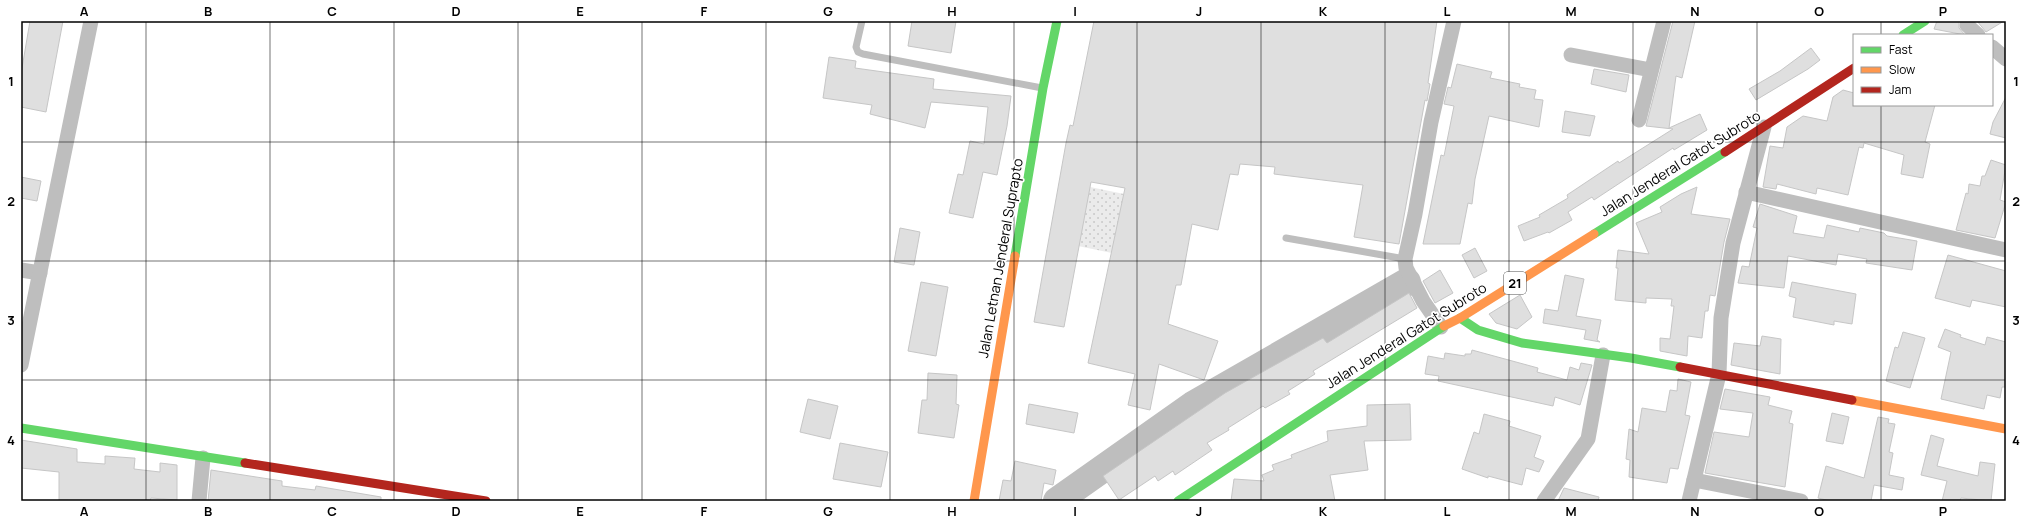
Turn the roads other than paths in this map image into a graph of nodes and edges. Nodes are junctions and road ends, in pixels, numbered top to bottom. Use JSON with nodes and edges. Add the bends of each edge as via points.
{"nodes":[{"id":1,"x":91,"y":21,"type":"edge"},
{"id":2,"x":862,"y":21,"type":"edge"},
{"id":3,"x":1057,"y":21,"type":"edge"},
{"id":4,"x":1454,"y":21,"type":"edge"},
{"id":5,"x":1664,"y":21,"type":"edge"},
{"id":6,"x":1925,"y":21,"type":"edge"},
{"id":7,"x":1968,"y":21,"type":"edge"},
{"id":8,"x":1906,"y":34,"type":"edge"},
{"id":9,"x":1977,"y":34,"type":"edge"},
{"id":10,"x":1993,"y":48,"type":"edge"},
{"id":11,"x":1571,"y":55,"type":"dead end"},
{"id":12,"x":2006,"y":59,"type":"edge"},
{"id":13,"x":1853,"y":69,"type":"edge"},
{"id":14,"x":1651,"y":70,"type":"junction"},
{"id":15,"x":1037,"y":87,"type":"junction"},
{"id":16,"x":1639,"y":120,"type":"dead end"},
{"id":17,"x":1764,"y":127,"type":"junction"},
{"id":18,"x":1746,"y":192,"type":"junction"},
{"id":19,"x":1286,"y":238,"type":"dead end"},
{"id":20,"x":2006,"y":250,"type":"edge"},
{"id":21,"x":1405,"y":264,"type":"junction"},
{"id":22,"x":21,"y":270,"type":"edge"},
{"id":23,"x":40,"y":273,"type":"junction"},
{"id":24,"x":1460,"y":318,"type":"junction"},
{"id":25,"x":1441,"y":328,"type":"junction"},
{"id":26,"x":1604,"y":355,"type":"junction"},
{"id":27,"x":21,"y":365,"type":"edge"},
{"id":28,"x":1719,"y":374,"type":"junction"},
{"id":29,"x":21,"y":428,"type":"edge"},
{"id":30,"x":2006,"y":429,"type":"edge"},
{"id":31,"x":203,"y":458,"type":"junction"},
{"id":32,"x":1694,"y":480,"type":"junction"},
{"id":33,"x":1738,"y":495,"type":"edge"},
{"id":34,"x":199,"y":501,"type":"edge"},
{"id":35,"x":486,"y":501,"type":"edge"},
{"id":36,"x":974,"y":501,"type":"edge"},
{"id":37,"x":1178,"y":501,"type":"edge"},
{"id":38,"x":1544,"y":501,"type":"edge"},
{"id":39,"x":1689,"y":501,"type":"edge"},
{"id":40,"x":1801,"y":501,"type":"edge"}],
"edges":[{"from":1,"to":23,"type":"street"},
{"from":2,"to":15,"type":"lane","via":[[856,47],[858,52],[863,54]]},
{"from":3,"to":15,"type":"main road","name":"Jalan Letnan Jenderal Suprapto"},
{"from":4,"to":21,"type":"street","via":[[1431,122]]},
{"from":5,"to":14,"type":"street"},
{"from":6,"to":8,"type":"main road"},
{"from":7,"to":9,"type":"street","via":[[1967,25]]},
{"from":10,"to":12,"type":"street"},
{"from":11,"to":14,"type":"street"},
{"from":13,"to":17,"type":"main road","name":"Jalan Jenderal Gatot Subroto","number":"21"},
{"from":14,"to":16,"type":"street"},
{"from":15,"to":36,"type":"main road","name":"Jalan Letnan Jenderal Suprapto"},
{"from":17,"to":18,"type":"street"},
{"from":17,"to":24,"type":"main road","name":"Jalan Jenderal Gatot Subroto","number":"21"},
{"from":18,"to":20,"type":"street"},
{"from":18,"to":28,"type":"street","via":[[1733,243],[1721,318]]},
{"from":19,"to":21,"type":"lane"},
{"from":21,"to":25,"type":"street","via":[[1423,301]]},
{"from":22,"to":23,"type":"street"},
{"from":23,"to":27,"type":"street"},
{"from":24,"to":25,"type":"main road","name":"Jalan Jenderal Gatot Subroto","number":"21"},
{"from":24,"to":26,"type":"main road","via":[[1478,330],[1522,343]]},
{"from":25,"to":37,"type":"main road","name":"Jalan Jenderal Gatot Subroto","number":"21"},
{"from":26,"to":28,"type":"main road"},
{"from":26,"to":38,"type":"street","via":[[1588,439]]},
{"from":28,"to":30,"type":"main road"},
{"from":28,"to":32,"type":"street"},
{"from":29,"to":31,"type":"main road"},
{"from":31,"to":34,"type":"street"},
{"from":31,"to":35,"type":"main road"},
{"from":32,"to":33,"type":"street"},
{"from":32,"to":39,"type":"street"},
{"from":33,"to":40,"type":"street"}]}
